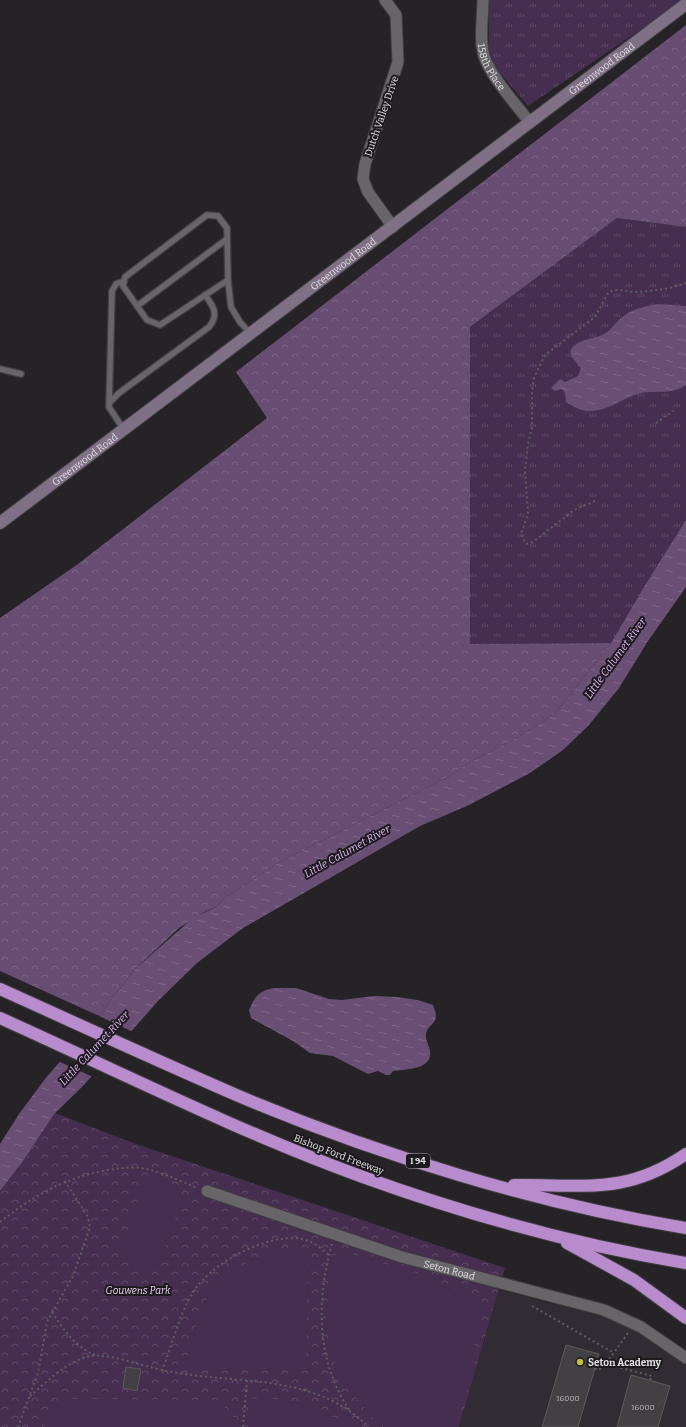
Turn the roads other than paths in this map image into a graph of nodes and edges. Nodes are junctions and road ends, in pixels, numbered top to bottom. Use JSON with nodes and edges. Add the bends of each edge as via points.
{"nodes":[{"id":1,"x":385,"y":0,"type":"edge"},
{"id":2,"x":483,"y":0,"type":"edge"},
{"id":3,"x":685,"y":8,"type":"edge"},
{"id":4,"x":530,"y":123,"type":"junction"},
{"id":5,"x":393,"y":227,"type":"junction"},
{"id":6,"x":227,"y":239,"type":"junction"},
{"id":7,"x":228,"y":280,"type":"junction"},
{"id":8,"x":124,"y":281,"type":"junction"},
{"id":9,"x":206,"y":295,"type":"junction"},
{"id":10,"x":137,"y":306,"type":"junction"},
{"id":11,"x":251,"y":334,"type":"junction"},
{"id":12,"x":0,"y":368,"type":"edge"},
{"id":13,"x":21,"y":374,"type":"dead end"},
{"id":14,"x":110,"y":402,"type":"junction"},
{"id":15,"x":124,"y":431,"type":"junction"},
{"id":16,"x":0,"y":523,"type":"edge"},
{"id":17,"x":0,"y":989,"type":"edge"},
{"id":18,"x":0,"y":1018,"type":"edge"},
{"id":19,"x":686,"y":1154,"type":"edge"},
{"id":20,"x":498,"y":1185,"type":"junction"},
{"id":21,"x":207,"y":1192,"type":"road end"},
{"id":22,"x":686,"y":1228,"type":"edge"},
{"id":23,"x":557,"y":1237,"type":"junction"},
{"id":24,"x":686,"y":1263,"type":"edge"},
{"id":25,"x":686,"y":1318,"type":"edge"},
{"id":26,"x":686,"y":1358,"type":"edge"}],
"edges":[{"from":1,"to":5,"type":"street","name":"Dutch Valley Drive","via":[[396,15],[398,62],[365,164],[363,179],[368,192]]},
{"from":2,"to":4,"type":"street","name":"158th Place","via":[[484,55],[488,66]]},
{"from":3,"to":4,"type":"street","name":"Greenwood Road"},
{"from":4,"to":5,"type":"street","name":"Greenwood Road"},
{"from":5,"to":11,"type":"street","name":"Greenwood Road"},
{"from":6,"to":7,"type":"lane"},
{"from":6,"to":8,"type":"lane","via":[[227,228],[218,216],[207,215],[125,277]]},
{"from":6,"to":10,"type":"lane"},
{"from":7,"to":9,"type":"lane"},
{"from":7,"to":11,"type":"lane","via":[[231,307]]},
{"from":8,"to":10,"type":"lane","via":[[122,286]]},
{"from":8,"to":14,"type":"lane","via":[[116,284],[112,291]]},
{"from":9,"to":10,"type":"lane","via":[[160,325],[147,320]]},
{"from":9,"to":14,"type":"lane","via":[[216,314],[208,327]]},
{"from":11,"to":15,"type":"street","name":"Greenwood Road"},
{"from":12,"to":13,"type":"lane"},
{"from":14,"to":15,"type":"lane","via":[[110,410]]},
{"from":15,"to":16,"type":"street","name":"Greenwood Road"},
{"from":17,"to":20,"type":"highway","name":"Bishop Ford Freeway","number":"I 94","via":[[242,1097],[376,1147]]},
{"from":18,"to":23,"type":"highway","name":"Bishop Ford Freeway","via":[[281,1144],[363,1177],[436,1202]]},
{"from":19,"to":20,"type":"highway","via":[[654,1172],[627,1182],[599,1187]]},
{"from":20,"to":22,"type":"highway","name":"Bishop Ford Freeway","number":"I 94","via":[[598,1211]]},
{"from":21,"to":26,"type":"street","name":"Seton Road","via":[[334,1236],[469,1276],[589,1305],[621,1316]]},
{"from":23,"to":24,"type":"highway","name":"Bishop Ford Freeway"},
{"from":23,"to":25,"type":"highway","via":[[634,1280]]}]}
